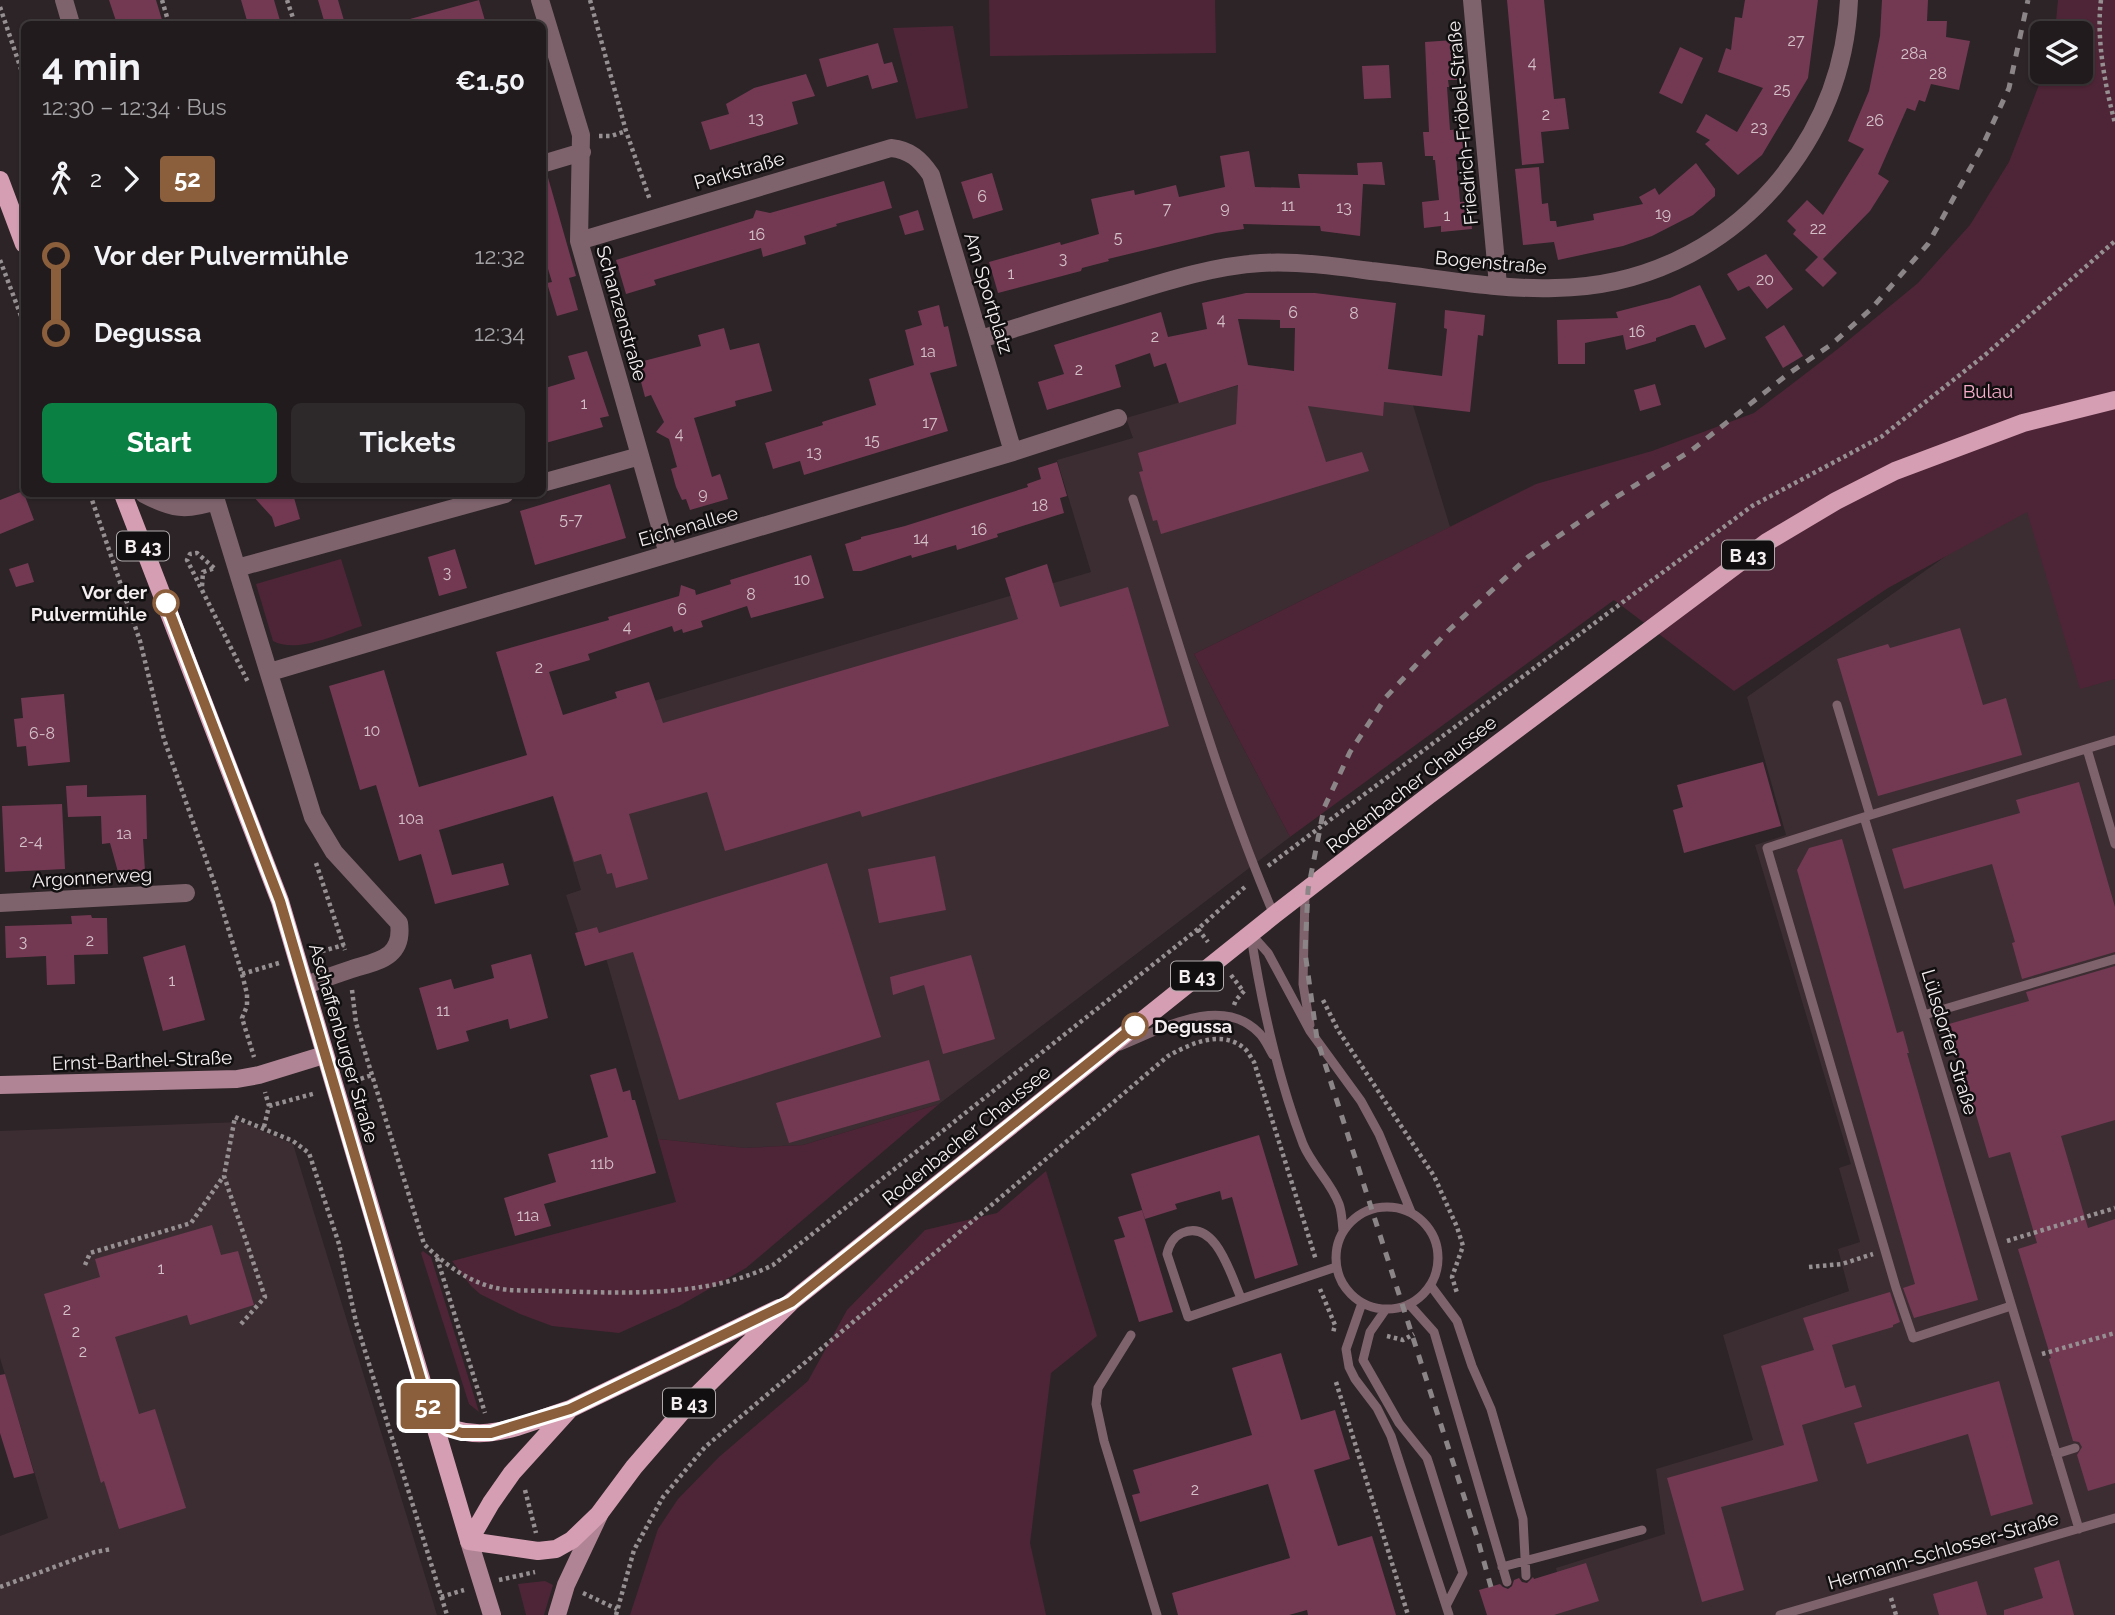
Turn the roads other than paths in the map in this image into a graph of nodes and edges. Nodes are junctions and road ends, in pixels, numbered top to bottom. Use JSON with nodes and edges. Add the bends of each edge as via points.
{"nodes":[{"id":1,"x":64,"y":0,"type":"edge"},
{"id":2,"x":540,"y":0,"type":"edge"},
{"id":3,"x":1472,"y":0,"type":"edge"},
{"id":4,"x":1849,"y":0,"type":"edge"},
{"id":5,"x":70,"y":21,"type":"edge"},
{"id":6,"x":582,"y":144,"type":"junction"},
{"id":7,"x":911,"y":154,"type":"joint"},
{"id":8,"x":546,"y":162,"type":"edge"},
{"id":9,"x":0,"y":180,"type":"edge"},
{"id":10,"x":21,"y":236,"type":"edge"},
{"id":11,"x":579,"y":241,"type":"junction"},
{"id":12,"x":1497,"y":285,"type":"junction"},
{"id":13,"x":981,"y":339,"type":"junction"},
{"id":14,"x":2115,"y":400,"type":"edge"},
{"id":15,"x":1118,"y":418,"type":"dead end"},
{"id":16,"x":1013,"y":452,"type":"junction"},
{"id":17,"x":640,"y":456,"type":"junction"},
{"id":18,"x":546,"y":482,"type":"edge"},
{"id":19,"x":124,"y":497,"type":"edge"},
{"id":20,"x":151,"y":497,"type":"edge"},
{"id":21,"x":215,"y":497,"type":"edge"},
{"id":22,"x":494,"y":497,"type":"edge"},
{"id":23,"x":1133,"y":499,"type":"dead end"},
{"id":24,"x":668,"y":554,"type":"junction"},
{"id":25,"x":237,"y":568,"type":"junction"},
{"id":26,"x":270,"y":672,"type":"junction"},
{"id":27,"x":1837,"y":705,"type":"dead end"},
{"id":28,"x":2115,"y":740,"type":"edge"},
{"id":29,"x":2087,"y":749,"type":"junction"},
{"id":30,"x":1867,"y":816,"type":"junction"},
{"id":31,"x":2115,"y":844,"type":"edge"},
{"id":32,"x":1305,"y":892,"type":"junction"},
{"id":33,"x":186,"y":893,"type":"dead end"},
{"id":34,"x":0,"y":903,"type":"edge"},
{"id":35,"x":1275,"y":915,"type":"junction"},
{"id":36,"x":1251,"y":934,"type":"junction"},
{"id":37,"x":2115,"y":959,"type":"edge"},
{"id":38,"x":306,"y":985,"type":"junction"},
{"id":39,"x":1924,"y":1015,"type":"junction"},
{"id":40,"x":1310,"y":1031,"type":"junction"},
{"id":41,"x":1102,"y":1052,"type":"junction"},
{"id":42,"x":324,"y":1055,"type":"junction"},
{"id":43,"x":1280,"y":1068,"type":"junction"},
{"id":44,"x":0,"y":1084,"type":"edge"},
{"id":45,"x":1411,"y":1212,"type":"junction"},
{"id":46,"x":1343,"y":1230,"type":"junction"},
{"id":47,"x":1336,"y":1267,"type":"junction"},
{"id":48,"x":1431,"y":1286,"type":"junction"},
{"id":49,"x":1241,"y":1298,"type":"junction"},
{"id":50,"x":791,"y":1302,"type":"junction"},
{"id":51,"x":1362,"y":1303,"type":"junction"},
{"id":52,"x":1409,"y":1304,"type":"junction"},
{"id":53,"x":2011,"y":1306,"type":"junction"},
{"id":54,"x":1386,"y":1309,"type":"junction"},
{"id":55,"x":1131,"y":1335,"type":"dead end"},
{"id":56,"x":570,"y":1409,"type":"junction"},
{"id":57,"x":432,"y":1418,"type":"junction"},
{"id":58,"x":2075,"y":1448,"type":"dead end"},
{"id":59,"x":2056,"y":1454,"type":"junction"},
{"id":60,"x":599,"y":1514,"type":"junction"},
{"id":61,"x":2115,"y":1518,"type":"edge"},
{"id":62,"x":2079,"y":1529,"type":"junction"},
{"id":63,"x":1642,"y":1530,"type":"dead end"},
{"id":64,"x":469,"y":1541,"type":"junction"},
{"id":65,"x":1524,"y":1561,"type":"junction"},
{"id":66,"x":1502,"y":1567,"type":"junction"},
{"id":67,"x":1526,"y":1576,"type":"dead end"},
{"id":68,"x":1507,"y":1582,"type":"dead end"},
{"id":69,"x":1447,"y":1611,"type":"edge"},
{"id":70,"x":492,"y":1615,"type":"edge"},
{"id":71,"x":557,"y":1615,"type":"edge"},
{"id":72,"x":1157,"y":1615,"type":"edge"},
{"id":73,"x":1780,"y":1615,"type":"edge"}],
"edges":[{"from":1,"to":5,"type":"street"},
{"from":2,"to":6,"type":"street","name":"Schanzenstraße"},
{"from":3,"to":12,"type":"street","name":"Friedrich-Fröbel-Straße"},
{"from":4,"to":12,"type":"street","name":"Bogenstraße","via":[[1843,54],[1832,94],[1812,135],[1789,169],[1739,221],[1678,261],[1610,283],[1555,288]]},
{"from":6,"to":8,"type":"street"},
{"from":6,"to":11,"type":"street","name":"Schanzenstraße"},
{"from":7,"to":11,"type":"street","name":"Parkstraße","via":[[891,148]]},
{"from":7,"to":13,"type":"street","name":"Am Sportplatz","via":[[931,175]]},
{"from":9,"to":10,"type":"main road"},
{"from":11,"to":17,"type":"street","name":"Schanzenstraße"},
{"from":12,"to":13,"type":"street","name":"Bogenstraße","via":[[1325,265],[1239,265],[1187,275]]},
{"from":13,"to":16,"type":"street","name":"Am Sportplatz"},
{"from":14,"to":32,"type":"main road","name":"Rodenbacher Chaussee","number":"B 43","via":[[2023,423],[1895,471],[1767,541]]},
{"from":15,"to":16,"type":"street","name":"Eichenallee"},
{"from":16,"to":24,"type":"street","name":"Eichenallee"},
{"from":17,"to":18,"type":"street"},
{"from":17,"to":24,"type":"street","name":"Schanzenstraße"},
{"from":19,"to":38,"type":"main road","name":"Aschaffenburger Straße","number":"B 43","via":[[280,901]]},
{"from":20,"to":21,"type":"street","via":[[183,508],[198,507]]},
{"from":21,"to":25,"type":"street"},
{"from":22,"to":25,"type":"street"},
{"from":23,"to":35,"type":"lane","via":[[1257,875]]},
{"from":24,"to":26,"type":"street","name":"Eichenallee"},
{"from":25,"to":26,"type":"street"},
{"from":26,"to":38,"type":"street","via":[[314,820],[334,852],[400,923],[400,940],[379,961]]},
{"from":27,"to":30,"type":"lane","name":"Lülsdorfer Straße"},
{"from":28,"to":29,"type":"lane"},
{"from":29,"to":30,"type":"lane"},
{"from":29,"to":31,"type":"lane"},
{"from":30,"to":39,"type":"lane","name":"Lülsdorfer Straße"},
{"from":30,"to":53,"type":"lane","via":[[1767,848],[1885,1250],[1913,1338]]},
{"from":32,"to":35,"type":"main road","name":"Rodenbacher Chaussee","number":"B 43"},
{"from":32,"to":40,"type":"lane","via":[[1303,984]]},
{"from":33,"to":34,"type":"street","name":"Argonnerweg"},
{"from":35,"to":36,"type":"main road","name":"Rodenbacher Chaussee","number":"B 43"},
{"from":36,"to":40,"type":"lane","via":[[1268,953]]},
{"from":36,"to":41,"type":"main road","name":"Rodenbacher Chaussee","number":"B 43"},
{"from":36,"to":43,"type":"lane"},
{"from":37,"to":39,"type":"lane"},
{"from":38,"to":42,"type":"main road","name":"Aschaffenburger Straße","number":"B 43"},
{"from":39,"to":53,"type":"lane","name":"Lülsdorfer Straße"},
{"from":40,"to":45,"type":"lane","via":[[1362,1101]]},
{"from":41,"to":43,"type":"lane","via":[[1192,1018],[1223,1016],[1258,1031]]},
{"from":41,"to":50,"type":"main road","name":"Rodenbacher Chaussee","number":"B 43"},
{"from":42,"to":44,"type":"street","name":"Ernst-Barthel-Straße","via":[[259,1075],[207,1081]]},
{"from":42,"to":57,"type":"main road","name":"Aschaffenburger Straße","number":"B 43"},
{"from":43,"to":46,"type":"lane","via":[[1304,1145],[1340,1206]]},
{"from":45,"to":46,"type":"lane","via":[[1372,1208]]},
{"from":45,"to":48,"type":"lane","via":[[1423,1220],[1436,1241],[1439,1261]]},
{"from":46,"to":47,"type":"lane"},
{"from":47,"to":49,"type":"lane"},
{"from":47,"to":51,"type":"lane","via":[[1341,1281]]},
{"from":48,"to":52,"type":"lane"},
{"from":48,"to":65,"type":"lane","via":[[1457,1321],[1491,1409],[1522,1519]]},
{"from":49,"to":49,"type":"lane","via":[[1188,1317],[1167,1254],[1176,1236],[1195,1231],[1211,1237]]},
{"from":50,"to":56,"type":"main road","number":"B 43"},
{"from":50,"to":60,"type":"main road","number":"B 43","via":[[692,1400]]},
{"from":51,"to":54,"type":"lane"},
{"from":51,"to":69,"type":"lane","via":[[1346,1349],[1349,1367],[1391,1436]]},
{"from":52,"to":54,"type":"lane"},
{"from":52,"to":66,"type":"lane","via":[[1434,1332]]},
{"from":53,"to":59,"type":"lane","name":"Lülsdorfer Straße"},
{"from":54,"to":69,"type":"lane","via":[[1370,1332],[1363,1360],[1399,1423],[1427,1458],[1463,1573]]},
{"from":55,"to":72,"type":"lane","via":[[1098,1388],[1096,1404]]},
{"from":56,"to":57,"type":"main road","number":"B 43","via":[[491,1433],[462,1433]]},
{"from":56,"to":64,"type":"main road","number":"B 43","via":[[512,1473]]},
{"from":57,"to":64,"type":"main road","name":"Aschaffenburger Straße","number":"B 43"},
{"from":58,"to":59,"type":"lane"},
{"from":59,"to":62,"type":"lane","name":"Lülsdorfer Straße"},
{"from":60,"to":64,"type":"main road","number":"B 43","via":[[585,1530],[556,1549],[538,1551]]},
{"from":60,"to":71,"type":"street"},
{"from":61,"to":62,"type":"lane","name":"Hermann-Schlosser-Straße"},
{"from":62,"to":73,"type":"lane","name":"Hermann-Schlosser-Straße"},
{"from":63,"to":65,"type":"lane"},
{"from":64,"to":70,"type":"street","name":"Aschaffenburger Straße"},
{"from":65,"to":66,"type":"lane"},
{"from":65,"to":67,"type":"lane"},
{"from":66,"to":68,"type":"lane"}]}
